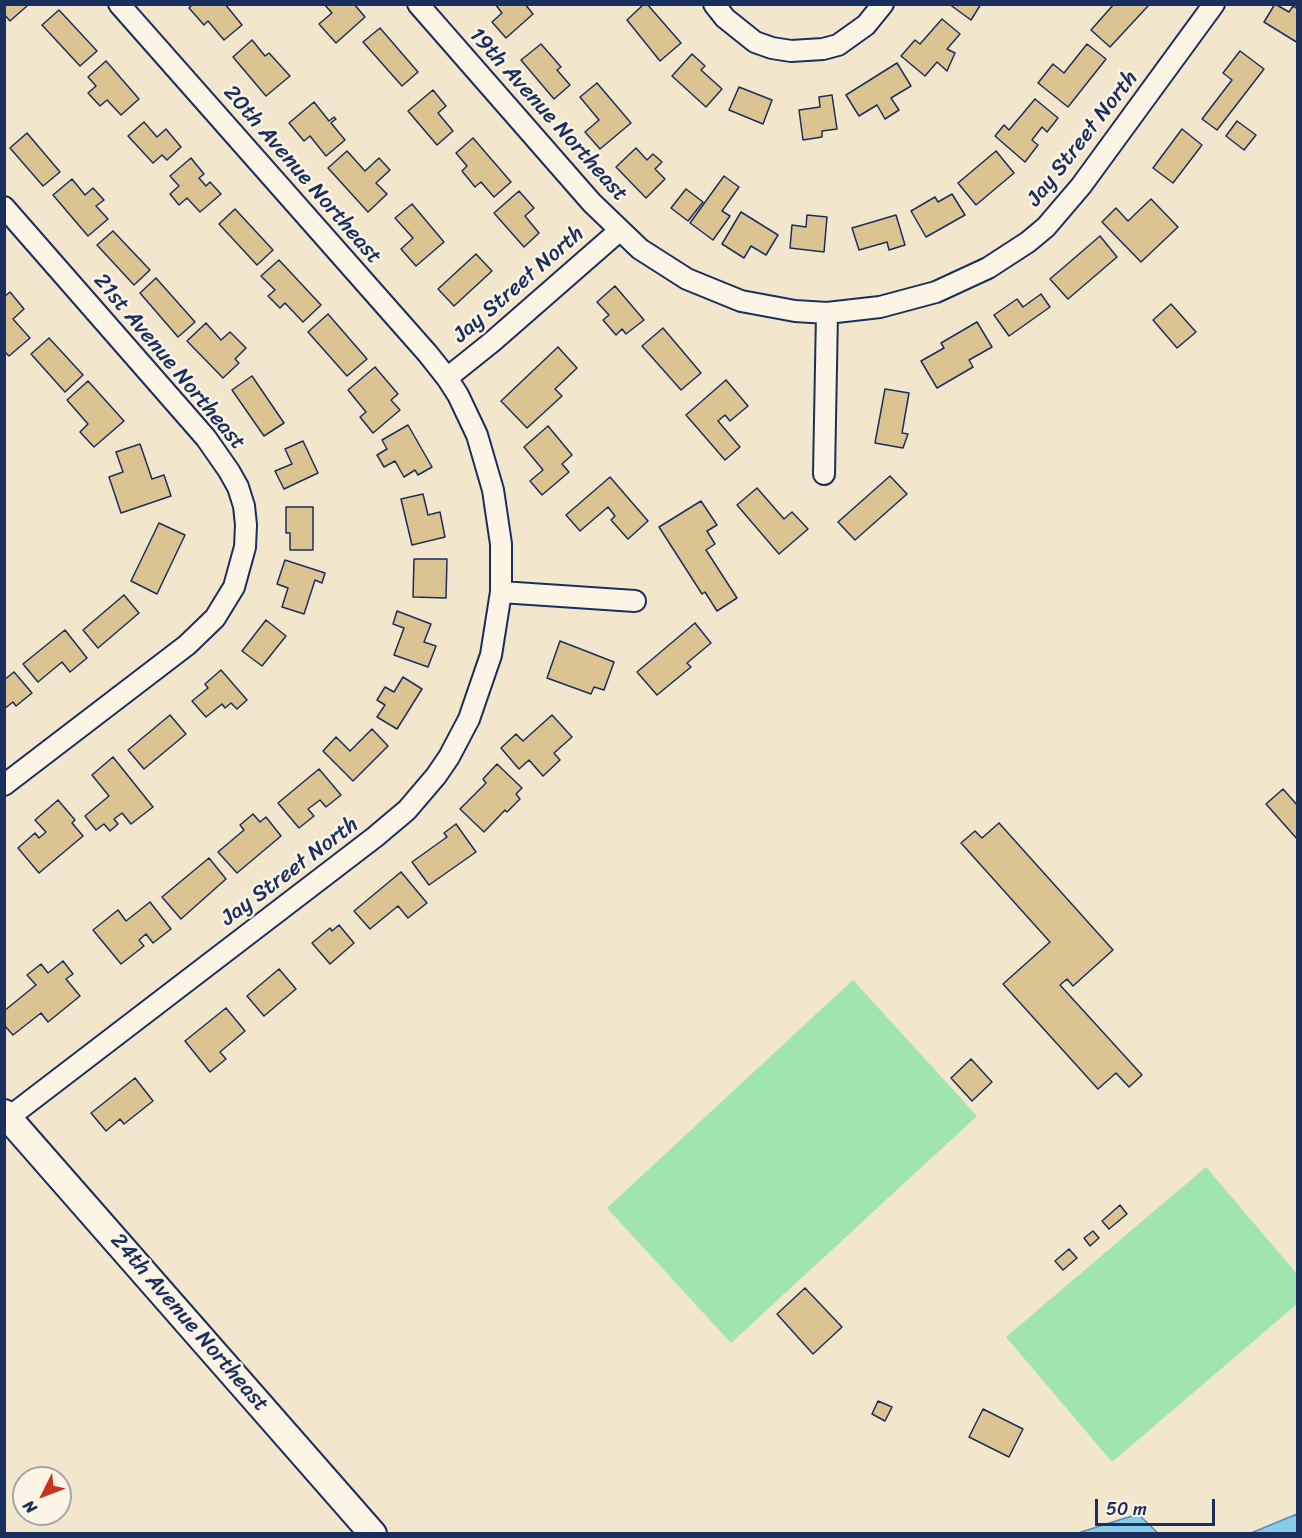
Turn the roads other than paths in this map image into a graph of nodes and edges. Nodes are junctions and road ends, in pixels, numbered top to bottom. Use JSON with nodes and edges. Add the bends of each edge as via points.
{"nodes":[{"id":1,"x":119,"y":4,"type":"edge"},
{"id":2,"x":418,"y":4,"type":"edge"},
{"id":3,"x":714,"y":4,"type":"edge"},
{"id":4,"x":883,"y":4,"type":"edge"},
{"id":5,"x":1214,"y":4,"type":"edge"},
{"id":6,"x":4,"y":207,"type":"edge"},
{"id":7,"x":619,"y":231,"type":"junction"},
{"id":8,"x":827,"y":313,"type":"junction"},
{"id":9,"x":447,"y":378,"type":"junction"},
{"id":10,"x":824,"y":474,"type":"dead end"},
{"id":11,"x":501,"y":592,"type":"junction"},
{"id":12,"x":635,"y":601,"type":"dead end"},
{"id":13,"x":4,"y":785,"type":"edge"},
{"id":14,"x":6,"y":1115,"type":"edge"},
{"id":15,"x":372,"y":1533,"type":"edge"}],
"edges":[{"from":1,"to":9,"type":"street","name":"20th Avenue Northeast"},
{"from":2,"to":7,"type":"street","name":"19th Avenue Northeast"},
{"from":3,"to":4,"type":"street","via":[[755,42],[772,48],[802,50],[838,45],[866,25]]},
{"from":5,"to":8,"type":"street","name":"Jay Street North","via":[[1081,186],[1028,242],[988,268],[936,292],[880,307]]},
{"from":6,"to":13,"type":"street","name":"21st Avenue Northeast","via":[[206,438],[238,487],[246,525],[245,547],[234,587],[215,618],[187,645]]},
{"from":7,"to":8,"type":"street","name":"Jay Street North","via":[[640,249],[714,292],[784,309]]},
{"from":7,"to":9,"type":"street","name":"Jay Street North"},
{"from":8,"to":10,"type":"street"},
{"from":9,"to":11,"type":"street","name":"Jay Street North","via":[[477,435],[493,490],[501,544]]},
{"from":11,"to":12,"type":"street"},
{"from":11,"to":14,"type":"street","name":"Jay Street North","via":[[491,655],[469,719],[443,766],[406,810]]},
{"from":14,"to":15,"type":"main road","name":"24th Avenue Northeast"}]}
